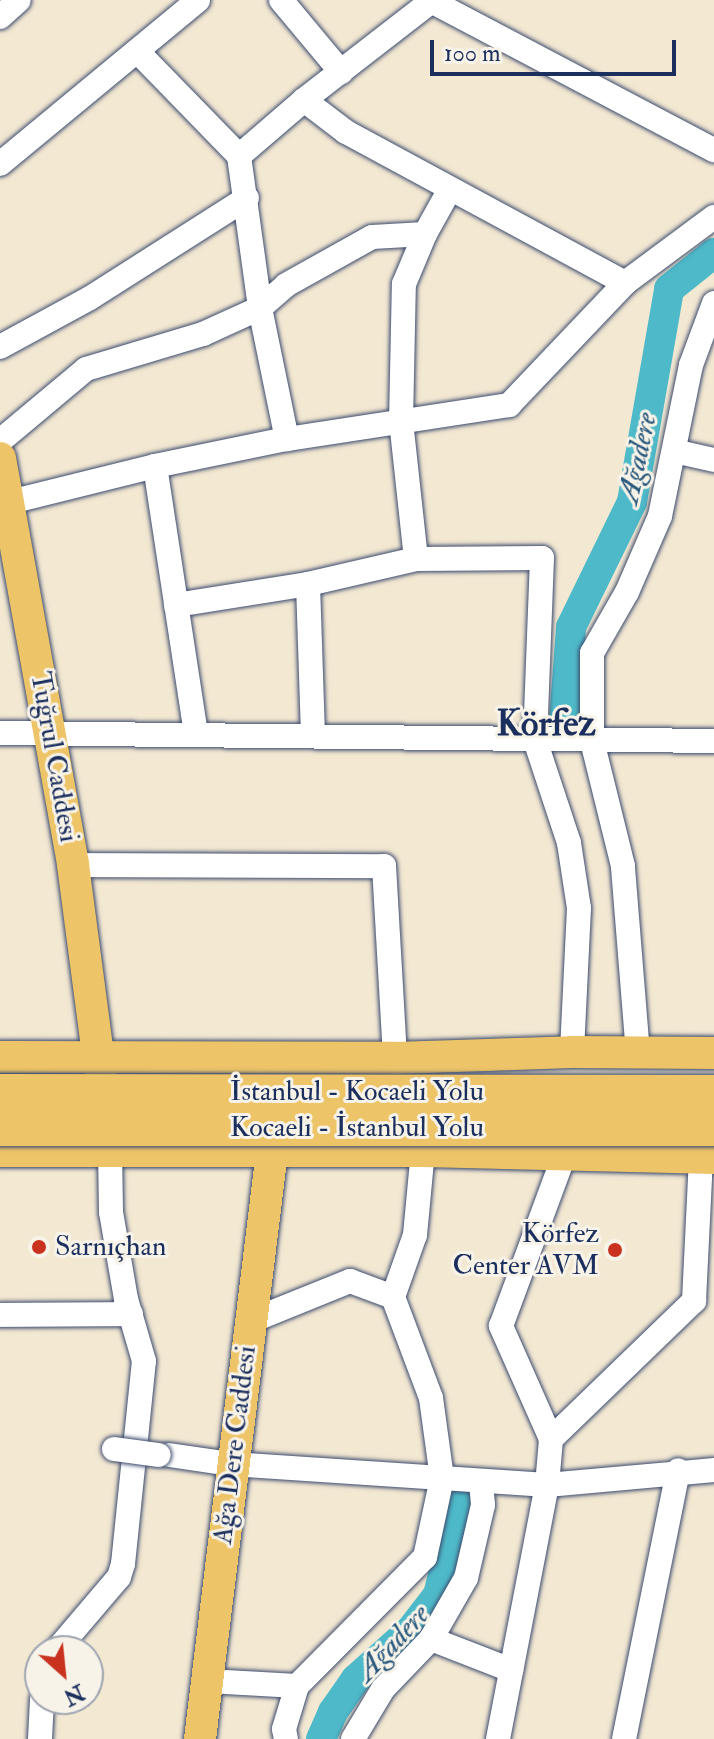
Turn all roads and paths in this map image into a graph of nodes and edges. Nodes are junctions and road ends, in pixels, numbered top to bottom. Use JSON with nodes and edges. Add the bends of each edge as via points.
{"nodes":[{"id":1,"x":19,"y":0,"type":"edge"},
{"id":2,"x":198,"y":0,"type":"edge"},
{"id":3,"x":281,"y":0,"type":"edge"},
{"id":4,"x":432,"y":1,"type":"edge"},
{"id":5,"x":0,"y":17,"type":"edge"},
{"id":6,"x":137,"y":51,"type":"junction"},
{"id":7,"x":341,"y":72,"type":"junction"},
{"id":8,"x":304,"y":100,"type":"junction"},
{"id":9,"x":714,"y":150,"type":"edge"},
{"id":10,"x":239,"y":156,"type":"junction"},
{"id":11,"x":0,"y":164,"type":"edge"},
{"id":12,"x":450,"y":189,"type":"junction"},
{"id":13,"x":247,"y":198,"type":"junction"},
{"id":14,"x":714,"y":217,"type":"edge"},
{"id":15,"x":425,"y":234,"type":"junction"},
{"id":16,"x":625,"y":283,"type":"junction"},
{"id":17,"x":714,"y":303,"type":"edge"},
{"id":18,"x":260,"y":308,"type":"junction"},
{"id":19,"x":0,"y":347,"type":"edge"},
{"id":20,"x":401,"y":422,"type":"junction"},
{"id":21,"x":287,"y":439,"type":"junction"},
{"id":22,"x":0,"y":441,"type":"edge"},
{"id":23,"x":674,"y":451,"type":"junction"},
{"id":24,"x":0,"y":458,"type":"edge"},
{"id":25,"x":714,"y":460,"type":"edge"},
{"id":26,"x":155,"y":466,"type":"junction"},
{"id":27,"x":10,"y":502,"type":"junction"},
{"id":28,"x":416,"y":559,"type":"junction"},
{"id":29,"x":308,"y":584,"type":"junction"},
{"id":30,"x":176,"y":605,"type":"junction"},
{"id":31,"x":50,"y":732,"type":"junction"},
{"id":32,"x":0,"y":733,"type":"edge"},
{"id":33,"x":196,"y":733,"type":"junction"},
{"id":34,"x":313,"y":735,"type":"junction"},
{"id":35,"x":535,"y":740,"type":"junction"},
{"id":36,"x":592,"y":741,"type":"junction"},
{"id":37,"x":714,"y":741,"type":"edge"},
{"id":38,"x":73,"y":865,"type":"junction"},
{"id":39,"x":572,"y":1052,"type":"junction"},
{"id":40,"x":714,"y":1053,"type":"edge"},
{"id":41,"x":638,"y":1054,"type":"junction"},
{"id":42,"x":0,"y":1057,"type":"edge"},
{"id":43,"x":87,"y":1057,"type":"junction"},
{"id":44,"x":408,"y":1057,"type":"junction"},
{"id":45,"x":0,"y":1092,"type":"edge"},
{"id":46,"x":714,"y":1093,"type":"edge"},
{"id":47,"x":0,"y":1128,"type":"edge"},
{"id":48,"x":710,"y":1148,"type":"edge"},
{"id":49,"x":0,"y":1151,"type":"edge"},
{"id":50,"x":97,"y":1151,"type":"junction"},
{"id":51,"x":423,"y":1151,"type":"junction"},
{"id":52,"x":272,"y":1152,"type":"junction"},
{"id":53,"x":565,"y":1153,"type":"junction"},
{"id":54,"x":393,"y":1297,"type":"junction"},
{"id":55,"x":704,"y":1301,"type":"edge"},
{"id":56,"x":131,"y":1314,"type":"junction"},
{"id":57,"x":0,"y":1315,"type":"edge"},
{"id":58,"x":251,"y":1321,"type":"junction"},
{"id":59,"x":551,"y":1439,"type":"junction"},
{"id":60,"x":114,"y":1449,"type":"dead end"},
{"id":61,"x":231,"y":1464,"type":"junction"},
{"id":62,"x":678,"y":1470,"type":"junction"},
{"id":63,"x":714,"y":1470,"type":"edge"},
{"id":64,"x":442,"y":1478,"type":"junction"},
{"id":65,"x":481,"y":1482,"type":"junction"},
{"id":66,"x":547,"y":1485,"type":"junction"},
{"id":67,"x":70,"y":1635,"type":"edge"},
{"id":68,"x":431,"y":1639,"type":"junction"},
{"id":69,"x":511,"y":1670,"type":"junction"},
{"id":70,"x":208,"y":1681,"type":"junction"},
{"id":71,"x":297,"y":1686,"type":"junction"},
{"id":72,"x":41,"y":1715,"type":"edge"},
{"id":73,"x":40,"y":1739,"type":"edge"},
{"id":74,"x":200,"y":1739,"type":"edge"},
{"id":75,"x":286,"y":1739,"type":"edge"},
{"id":76,"x":353,"y":1739,"type":"edge"},
{"id":77,"x":498,"y":1739,"type":"edge"},
{"id":78,"x":624,"y":1739,"type":"edge"}],
"edges":[{"from":1,"to":5,"type":"street"},
{"from":2,"to":6,"type":"street"},
{"from":3,"to":7,"type":"street"},
{"from":4,"to":7,"type":"street"},
{"from":4,"to":9,"type":"street"},
{"from":6,"to":10,"type":"street"},
{"from":6,"to":11,"type":"street"},
{"from":7,"to":8,"type":"street"},
{"from":8,"to":10,"type":"street"},
{"from":8,"to":12,"type":"street","via":[[346,132]]},
{"from":10,"to":13,"type":"street"},
{"from":12,"to":15,"type":"street"},
{"from":12,"to":16,"type":"street"},
{"from":13,"to":18,"type":"street"},
{"from":13,"to":19,"type":"street","via":[[90,298]]},
{"from":14,"to":16,"type":"street"},
{"from":15,"to":18,"type":"street","via":[[372,237],[286,285]]},
{"from":15,"to":20,"type":"street","via":[[404,284]]},
{"from":16,"to":20,"type":"street","via":[[509,405]]},
{"from":17,"to":23,"type":"street","via":[[691,365]]},
{"from":18,"to":21,"type":"street"},
{"from":18,"to":22,"type":"street","via":[[203,334],[86,369]]},
{"from":20,"to":21,"type":"street"},
{"from":20,"to":28,"type":"street"},
{"from":21,"to":26,"type":"street"},
{"from":23,"to":25,"type":"street"},
{"from":23,"to":36,"type":"street","via":[[660,516],[627,592],[592,653]]},
{"from":24,"to":27,"type":"main road","name":"Tuğrul Caddesi"},
{"from":26,"to":27,"type":"street"},
{"from":26,"to":30,"type":"street"},
{"from":27,"to":31,"type":"main road","name":"Tuğrul Caddesi"},
{"from":28,"to":29,"type":"street"},
{"from":28,"to":35,"type":"street","via":[[542,558]]},
{"from":29,"to":30,"type":"street"},
{"from":29,"to":34,"type":"street"},
{"from":30,"to":33,"type":"street"},
{"from":31,"to":32,"type":"street"},
{"from":31,"to":33,"type":"street"},
{"from":31,"to":38,"type":"main road","name":"Tuğrul Caddesi"},
{"from":33,"to":34,"type":"street"},
{"from":34,"to":35,"type":"street"},
{"from":35,"to":36,"type":"street"},
{"from":35,"to":39,"type":"street","via":[[569,843],[579,908]]},
{"from":36,"to":37,"type":"street"},
{"from":36,"to":41,"type":"street","via":[[623,866]]},
{"from":38,"to":43,"type":"main road","name":"Tuğrul Caddesi"},
{"from":38,"to":44,"type":"street","via":[[384,866]]},
{"from":39,"to":41,"type":"main road"},
{"from":39,"to":44,"type":"main road"},
{"from":40,"to":41,"type":"main road"},
{"from":42,"to":43,"type":"main road"},
{"from":43,"to":44,"type":"main road"},
{"from":43,"to":50,"type":"main road","name":"Tuğrul Caddesi"},
{"from":44,"to":51,"type":"main road"},
{"from":45,"to":46,"type":"highway","name":"İstanbul - Kocaeli Yolu","bridge":true},
{"from":47,"to":48,"type":"highway","name":"Kocaeli - İstanbul Yolu","bridge":true},
{"from":48,"to":53,"type":"main road"},
{"from":48,"to":55,"type":"street"},
{"from":49,"to":50,"type":"main road"},
{"from":50,"to":52,"type":"main road"},
{"from":50,"to":56,"type":"street"},
{"from":51,"to":52,"type":"main road"},
{"from":51,"to":53,"type":"main road"},
{"from":51,"to":54,"type":"street","via":[[415,1235]]},
{"from":52,"to":58,"type":"main road","name":"Ağa Dere Caddesi"},
{"from":53,"to":59,"type":"street","via":[[501,1326]]},
{"from":54,"to":58,"type":"street","via":[[350,1281]]},
{"from":54,"to":64,"type":"street","via":[[431,1398]]},
{"from":55,"to":59,"type":"street"},
{"from":56,"to":57,"type":"street"},
{"from":56,"to":67,"type":"street","via":[[144,1361],[123,1564],[119,1577]]},
{"from":58,"to":61,"type":"main road","name":"Ağa Dere Caddesi"},
{"from":59,"to":66,"type":"street"},
{"from":60,"to":61,"type":"street","bridge":true},
{"from":61,"to":64,"type":"street"},
{"from":61,"to":70,"type":"main road","name":"Ağa Dere Caddesi"},
{"from":62,"to":63,"type":"street"},
{"from":62,"to":66,"type":"street"},
{"from":62,"to":78,"type":"street"},
{"from":64,"to":65,"type":"street"},
{"from":64,"to":71,"type":"street","via":[[425,1557]]},
{"from":65,"to":66,"type":"street"},
{"from":65,"to":68,"type":"street","via":[[483,1505],[466,1578]]},
{"from":66,"to":69,"type":"street"},
{"from":68,"to":69,"type":"street"},
{"from":68,"to":76,"type":"street","via":[[383,1689]]},
{"from":69,"to":77,"type":"street"},
{"from":70,"to":71,"type":"street"},
{"from":70,"to":74,"type":"main road","name":"Ağa Dere Caddesi"},
{"from":71,"to":75,"type":"street"},
{"from":72,"to":73,"type":"street"}]}
